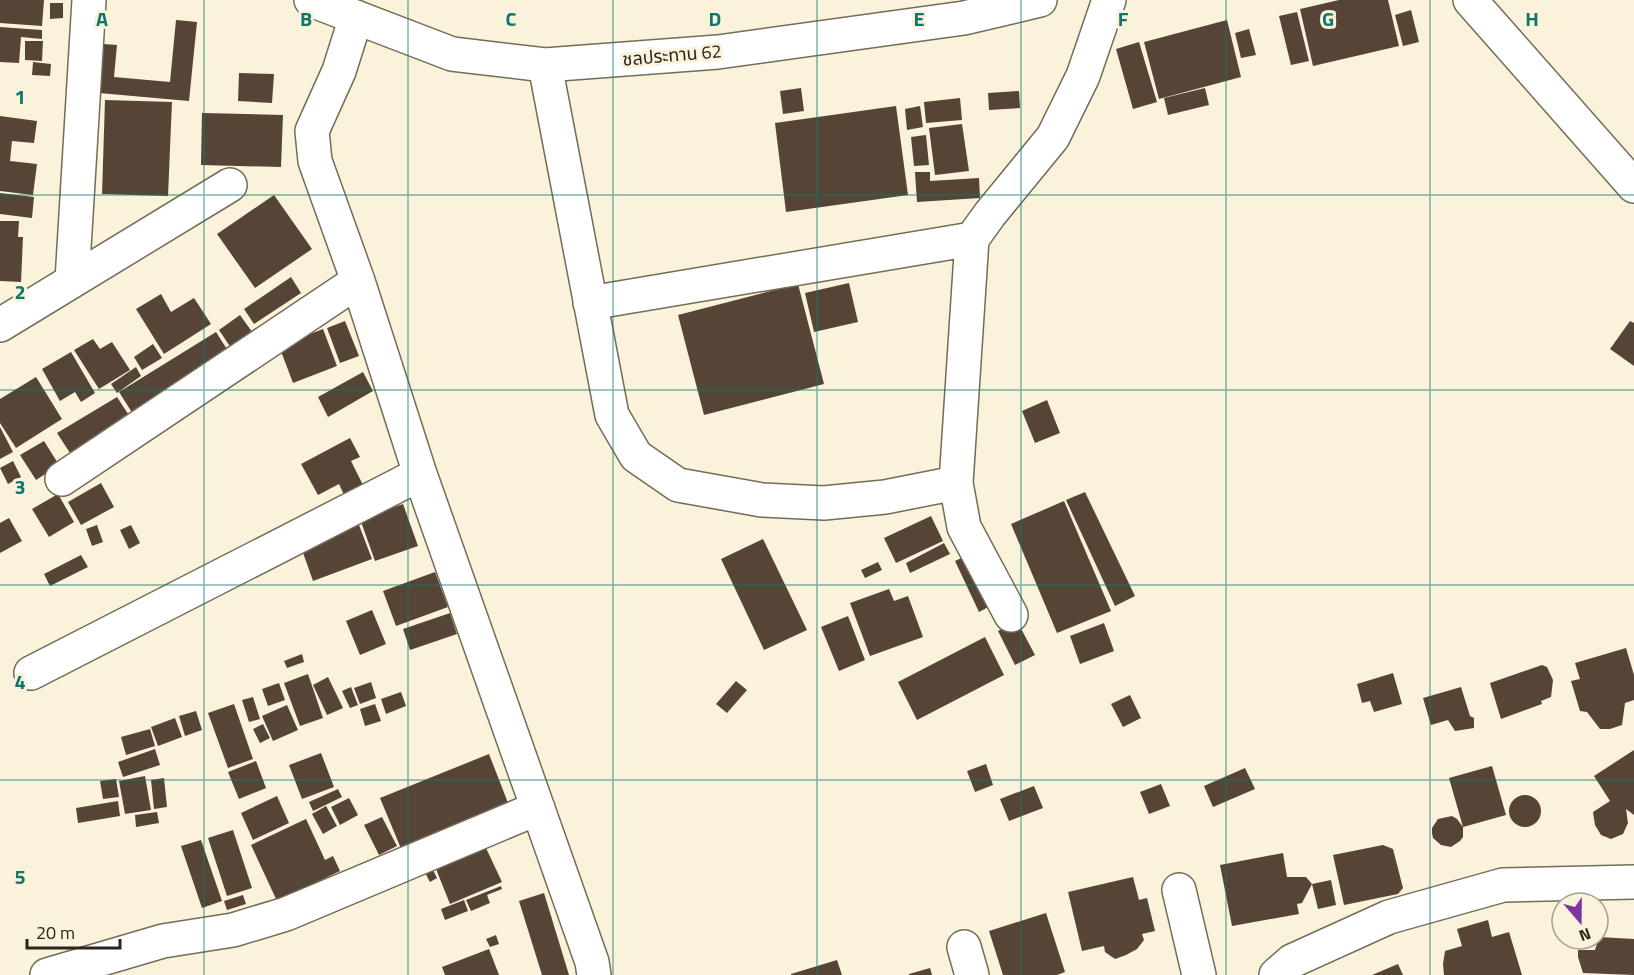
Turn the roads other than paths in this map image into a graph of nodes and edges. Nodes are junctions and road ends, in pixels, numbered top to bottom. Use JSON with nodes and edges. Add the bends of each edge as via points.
{"nodes":[{"id":1,"x":89,"y":0,"type":"edge"},
{"id":2,"x":311,"y":0,"type":"edge"},
{"id":3,"x":1041,"y":0,"type":"edge"},
{"id":4,"x":1109,"y":0,"type":"edge"},
{"id":5,"x":1470,"y":0,"type":"edge"},
{"id":6,"x":356,"y":17,"type":"junction"},
{"id":7,"x":545,"y":65,"type":"junction"},
{"id":8,"x":230,"y":185,"type":"dead end"},
{"id":9,"x":1634,"y":186,"type":"edge"},
{"id":10,"x":972,"y":239,"type":"junction"},
{"id":11,"x":72,"y":281,"type":"junction"},
{"id":12,"x":358,"y":281,"type":"junction"},
{"id":13,"x":590,"y":303,"type":"junction"},
{"id":14,"x":0,"y":325,"type":"edge"},
{"id":15,"x":420,"y":474,"type":"junction"},
{"id":16,"x":62,"y":479,"type":"dead end"},
{"id":17,"x":956,"y":483,"type":"junction"},
{"id":18,"x":1011,"y":615,"type":"dead end"},
{"id":19,"x":31,"y":673,"type":"dead end"},
{"id":20,"x":538,"y":808,"type":"junction"},
{"id":21,"x":1634,"y":882,"type":"edge"},
{"id":22,"x":1179,"y":890,"type":"dead end"},
{"id":23,"x":47,"y":975,"type":"edge"},
{"id":24,"x":594,"y":975,"type":"edge"},
{"id":25,"x":1199,"y":975,"type":"edge"},
{"id":26,"x":1276,"y":975,"type":"edge"}],
"edges":[{"from":1,"to":11,"type":"street"},
{"from":2,"to":6,"type":"street","name":"ชลประทาน 62"},
{"from":3,"to":7,"type":"street","name":"ชลประทาน 62","via":[[964,18],[730,51]]},
{"from":4,"to":10,"type":"street","via":[[1083,76],[1053,137]]},
{"from":5,"to":9,"type":"street"},
{"from":6,"to":7,"type":"street","name":"ชลประทาน 62","via":[[452,54]]},
{"from":6,"to":12,"type":"street","via":[[339,71],[312,131],[315,162]]},
{"from":7,"to":13,"type":"street"},
{"from":8,"to":11,"type":"street"},
{"from":10,"to":13,"type":"street"},
{"from":10,"to":17,"type":"street"},
{"from":11,"to":14,"type":"street"},
{"from":12,"to":15,"type":"street"},
{"from":12,"to":16,"type":"street"},
{"from":13,"to":17,"type":"street","via":[[612,415],[636,456],[678,486],[762,500],[824,503],[885,497]]},
{"from":15,"to":19,"type":"street"},
{"from":15,"to":20,"type":"street"},
{"from":17,"to":18,"type":"street","via":[[964,527]]},
{"from":20,"to":23,"type":"street","via":[[286,914],[233,930],[163,941]]},
{"from":20,"to":24,"type":"street"},
{"from":21,"to":26,"type":"street","via":[[1503,885],[1389,918],[1292,961]]},
{"from":22,"to":25,"type":"street"}]}
